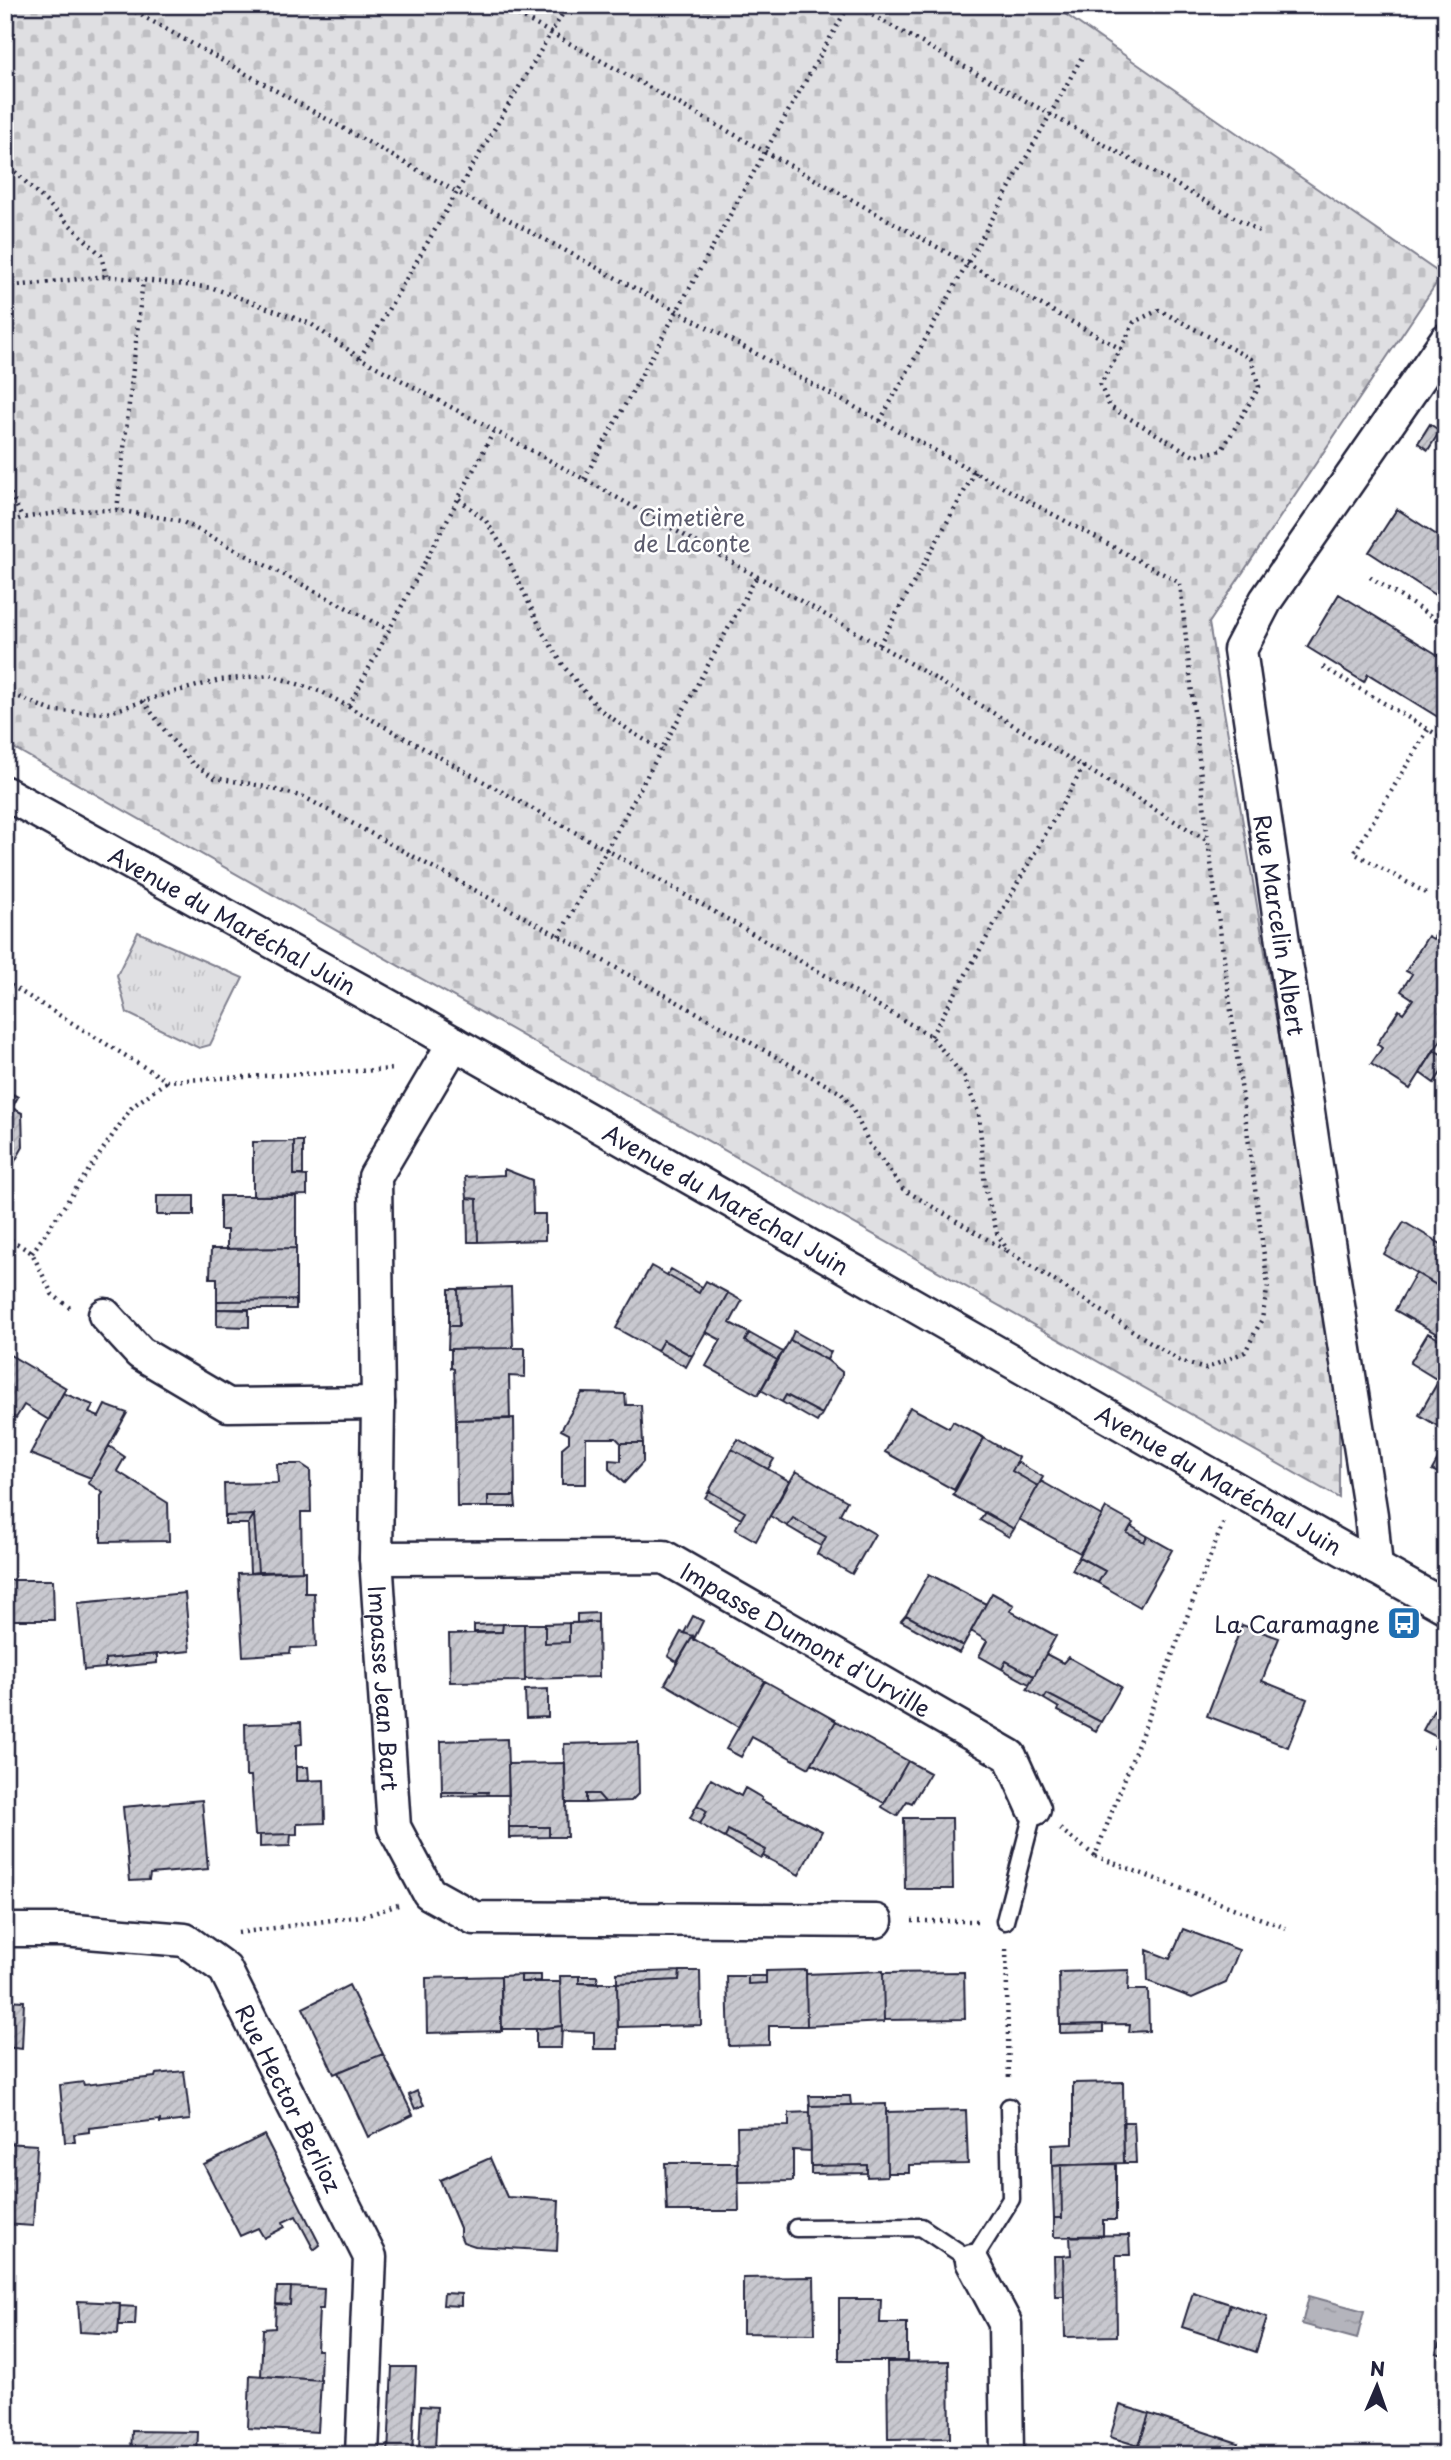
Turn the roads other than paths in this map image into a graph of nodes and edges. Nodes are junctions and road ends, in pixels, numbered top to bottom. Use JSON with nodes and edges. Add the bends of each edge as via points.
{"nodes":[{"id":1,"x":1446,"y":340,"type":"edge"},
{"id":2,"x":5,"y":793,"type":"edge"},
{"id":3,"x":454,"y":1043,"type":"junction"},
{"id":4,"x":105,"y":1315,"type":"road end"},
{"id":5,"x":378,"y":1403,"type":"junction"},
{"id":6,"x":376,"y":1558,"type":"junction"},
{"id":7,"x":1376,"y":1568,"type":"junction"},
{"id":8,"x":1446,"y":1607,"type":"edge"},
{"id":9,"x":1034,"y":1809,"type":"joint"},
{"id":10,"x":876,"y":1921,"type":"road end"},
{"id":11,"x":1005,"y":1921,"type":"road end"},
{"id":12,"x":5,"y":1930,"type":"edge"},
{"id":13,"x":1009,"y":2107,"type":"road end"},
{"id":14,"x":796,"y":2228,"type":"dead end"},
{"id":15,"x":972,"y":2260,"type":"junction"},
{"id":16,"x":362,"y":2455,"type":"edge"},
{"id":17,"x":1007,"y":2455,"type":"edge"}],
"edges":[{"from":1,"to":7,"type":"street","name":"Rue Marcelin Albert","via":[[1266,600],[1240,650]]},
{"from":2,"to":3,"type":"street","name":"Avenue du Maréchal Juin"},
{"from":3,"to":5,"type":"street","name":"Impasse Jean Bart","via":[[375,1177]]},
{"from":3,"to":7,"type":"street","name":"Avenue du Maréchal Juin"},
{"from":4,"to":5,"type":"street","via":[[140,1353],[228,1405]]},
{"from":5,"to":6,"type":"street","name":"Impasse Jean Bart"},
{"from":6,"to":9,"type":"street","name":"Impasse Dumont d'Urville","via":[[664,1557],[1010,1756]]},
{"from":6,"to":10,"type":"street","name":"Impasse Jean Bart","via":[[394,1827],[429,1893],[474,1918]]},
{"from":7,"to":8,"type":"street","name":"Avenue du Maréchal Juin"},
{"from":9,"to":11,"type":"lane"},
{"from":12,"to":16,"type":"street","name":"Rue Hector Berlioz","via":[[185,1940],[225,1969],[370,2257]]},
{"from":13,"to":15,"type":"lane","via":[[1011,2199]]},
{"from":14,"to":15,"type":"lane","via":[[921,2227]]},
{"from":15,"to":17,"type":"street","via":[[1005,2323]]}]}
